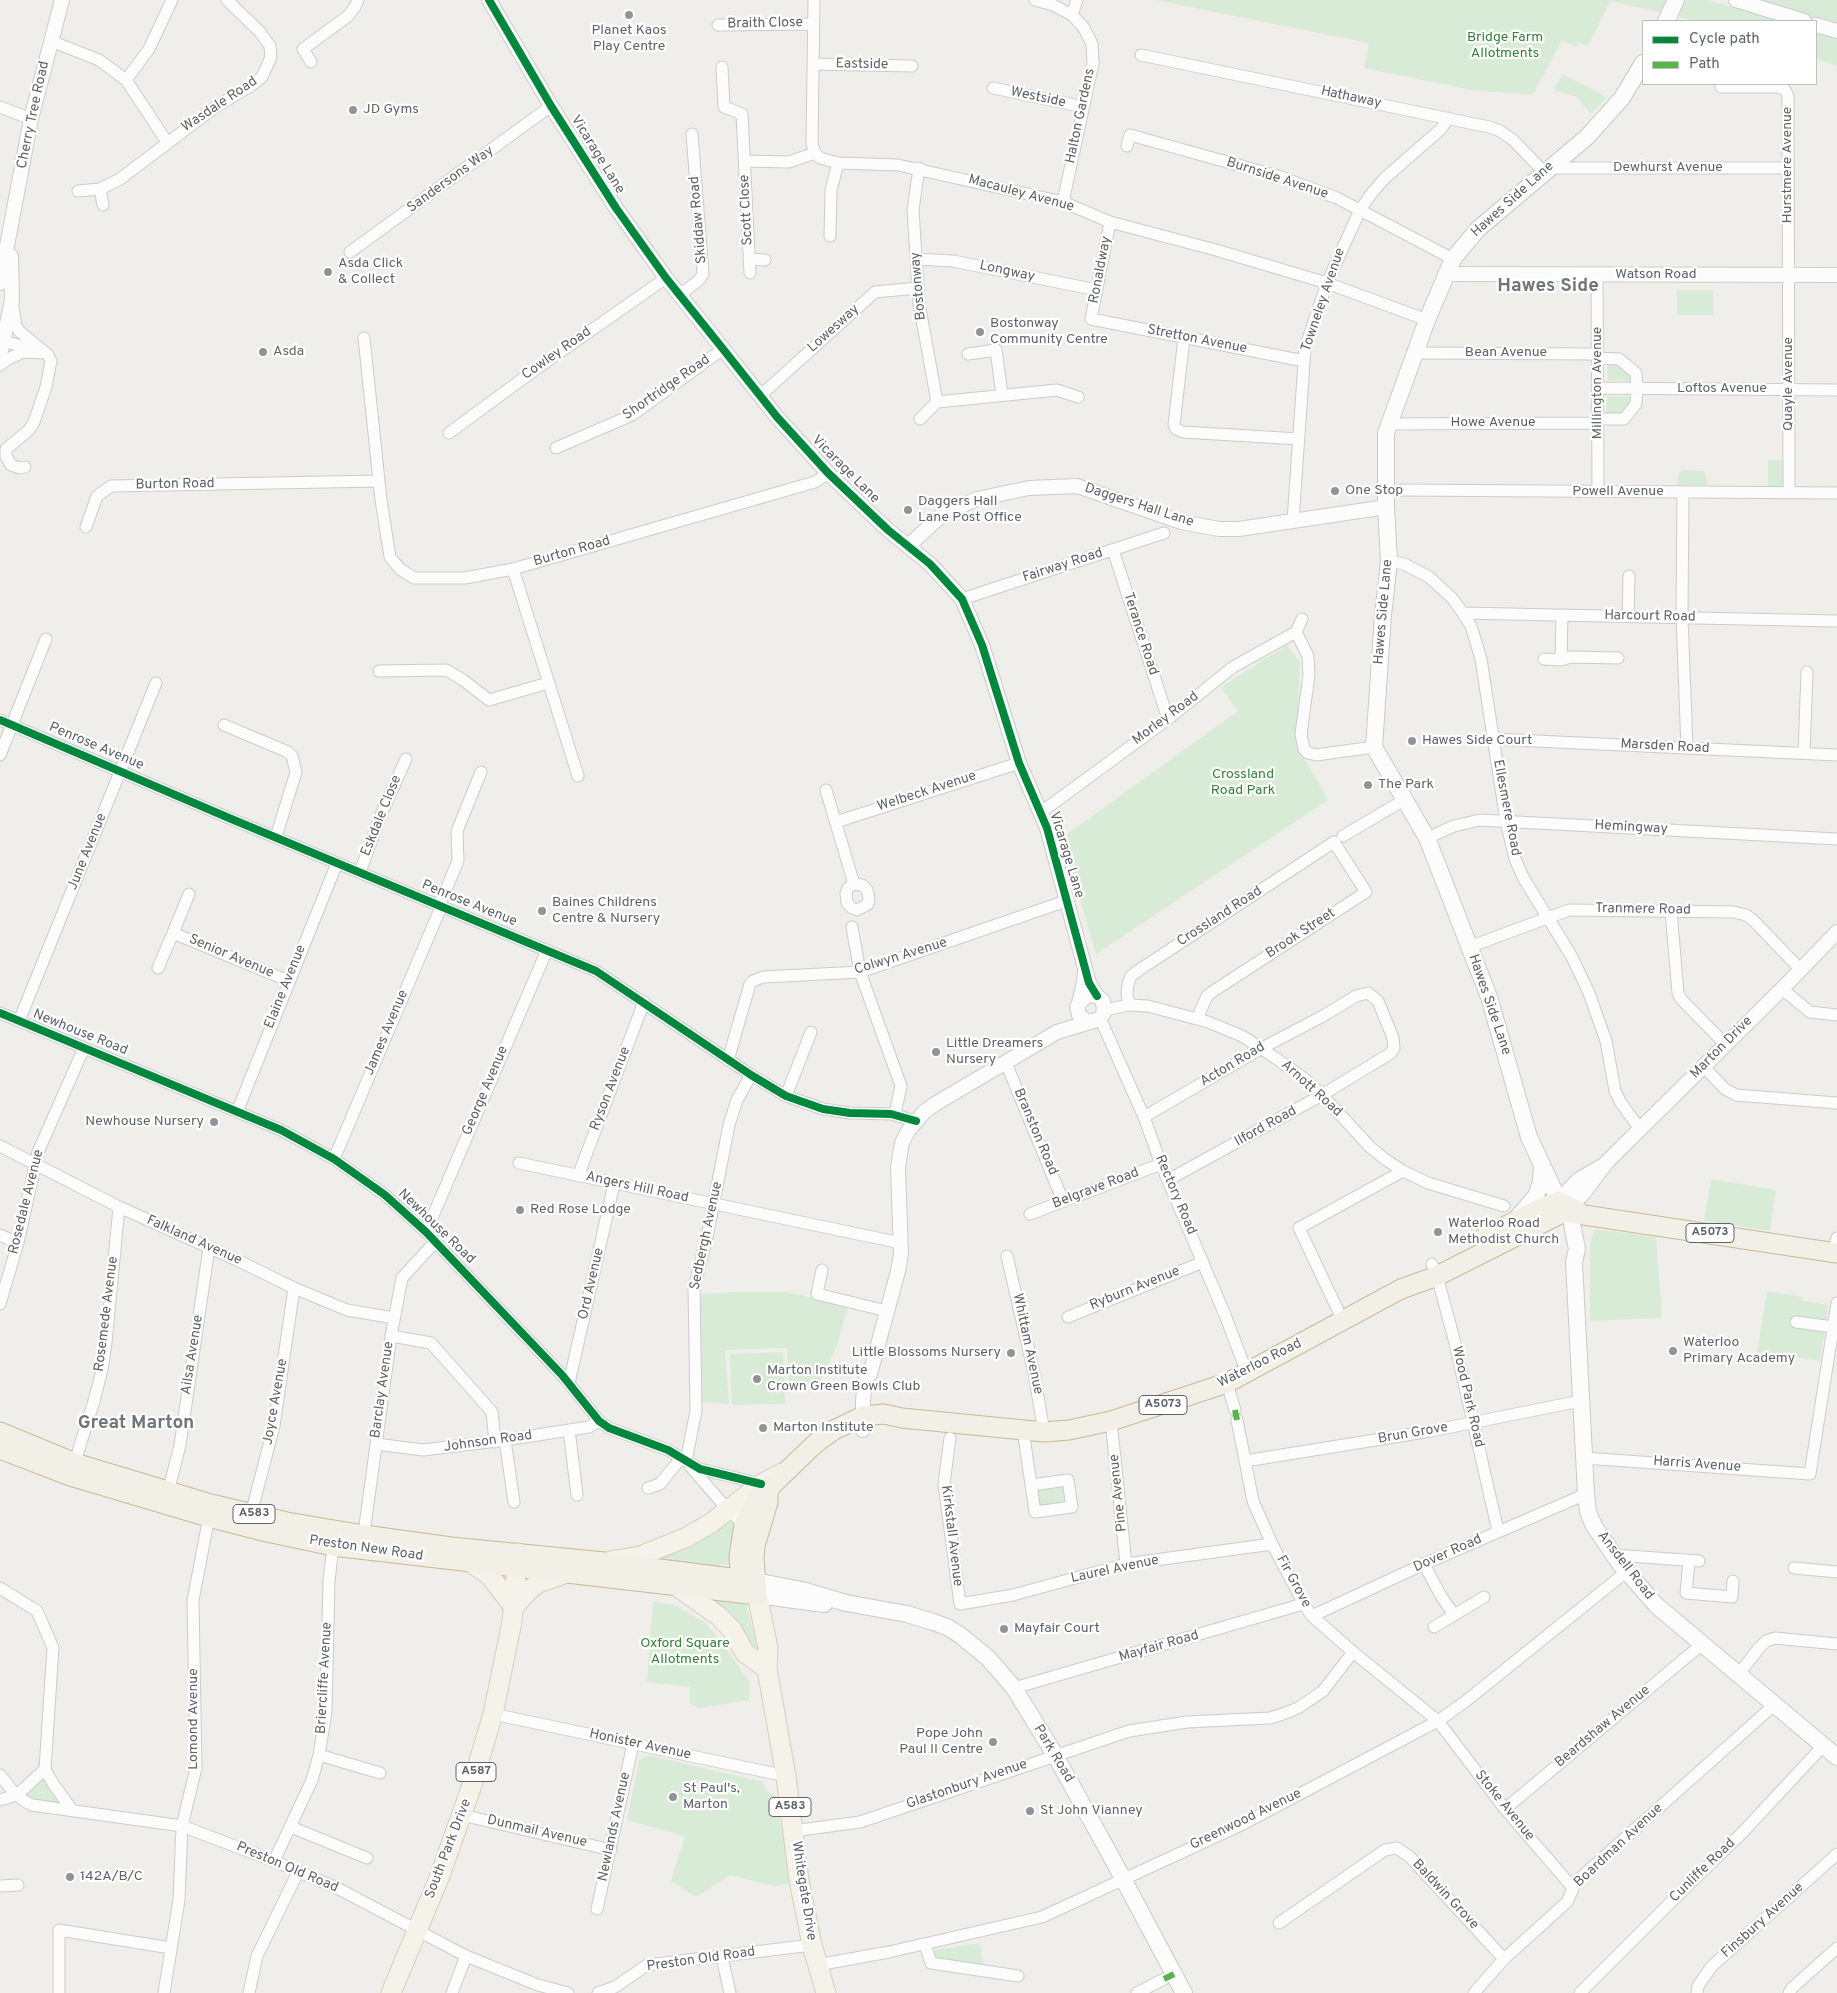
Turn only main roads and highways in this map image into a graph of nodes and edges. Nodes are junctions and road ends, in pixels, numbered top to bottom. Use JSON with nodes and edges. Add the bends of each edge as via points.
{"nodes":[{"id":1,"x":1676,"y":0,"type":"edge"},
{"id":2,"x":1666,"y":20,"type":"edge"},
{"id":3,"x":1642,"y":65,"type":"edge"},
{"id":4,"x":1542,"y":1165,"type":"junction"},
{"id":5,"x":1569,"y":1209,"type":"junction"},
{"id":6,"x":1508,"y":1214,"type":"junction"},
{"id":7,"x":1836,"y":1248,"type":"edge"},
{"id":8,"x":1434,"y":1270,"type":"junction"},
{"id":9,"x":0,"y":1432,"type":"edge"},
{"id":10,"x":0,"y":1449,"type":"edge"},
{"id":11,"x":72,"y":1470,"type":"junction"},
{"id":12,"x":764,"y":1488,"type":"junction"},
{"id":13,"x":728,"y":1510,"type":"joint"},
{"id":14,"x":210,"y":1511,"type":"junction"},
{"id":15,"x":363,"y":1543,"type":"junction"},
{"id":16,"x":517,"y":1560,"type":"junction"},
{"id":17,"x":472,"y":1562,"type":"junction"},
{"id":18,"x":604,"y":1562,"type":"junction"},
{"id":19,"x":567,"y":1573,"type":"junction"},
{"id":20,"x":675,"y":1585,"type":"junction"},
{"id":21,"x":749,"y":1587,"type":"junction"},
{"id":22,"x":514,"y":1607,"type":"junction"},
{"id":23,"x":767,"y":1669,"type":"junction"},
{"id":24,"x":1837,"y":1758,"type":"edge"},
{"id":25,"x":391,"y":1993,"type":"edge"},
{"id":26,"x":826,"y":1993,"type":"edge"},
{"id":27,"x":1184,"y":1993,"type":"edge"}],
"edges":[{"from":1,"to":2,"type":"main road"},
{"from":3,"to":4,"type":"main road","name":"Hawes Side Lane","via":[[1626,92],[1587,137],[1478,229],[1453,259],[1414,353],[1386,433],[1390,562],[1374,747],[1427,838],[1489,997],[1529,1137]]},
{"from":4,"to":5,"type":"main road","name":"Hawes Side Lane"},
{"from":4,"to":6,"type":"main road","via":[[1536,1196]]},
{"from":5,"to":6,"type":"highway","name":"Waterloo Road"},
{"from":5,"to":7,"type":"highway","number":"A5073"},
{"from":5,"to":8,"type":"highway","name":"Waterloo Road"},
{"from":5,"to":24,"type":"main road","name":"Ansdell Road","via":[[1561,1220],[1574,1262],[1586,1494],[1594,1526],[1626,1572],[1657,1606]]},
{"from":6,"to":8,"type":"highway","name":"Waterloo Road"},
{"from":8,"to":12,"type":"highway","name":"Waterloo Road","number":"A5073","via":[[1227,1383],[1111,1421],[1044,1432],[884,1414],[834,1430]]},
{"from":9,"to":11,"type":"highway","name":"Preston New Road","number":"A583"},
{"from":10,"to":11,"type":"highway","name":"Preston New Road","number":"A583"},
{"from":11,"to":14,"type":"highway","name":"Preston New Road","number":"A583"},
{"from":11,"to":14,"type":"highway","name":"Preston New Road","number":"A583","via":[[168,1492]]},
{"from":12,"to":13,"type":"main road","name":"Waterloo Road"},
{"from":12,"to":21,"type":"highway","name":"Waterloo Road","number":"A5073","via":[[768,1502],[751,1527],[739,1557]]},
{"from":13,"to":18,"type":"main road","name":"Preston New Road","via":[[677,1542],[640,1556]]},
{"from":14,"to":15,"type":"highway","name":"Preston New Road","number":"A583","via":[[251,1514]]},
{"from":14,"to":15,"type":"highway","name":"Preston New Road","number":"A583","via":[[267,1532],[333,1546]]},
{"from":15,"to":16,"type":"highway","name":"Preston New Road","number":"A583"},
{"from":15,"to":17,"type":"highway","name":"Preston New Road","number":"A583"},
{"from":16,"to":17,"type":"highway","name":"Preston New Road","number":"A583"},
{"from":16,"to":18,"type":"highway","name":"Preston New Road","number":"A583"},
{"from":16,"to":19,"type":"highway","name":"Preston New Road","number":"A583"},
{"from":16,"to":22,"type":"main road","name":"South Park Drive","number":"A587"},
{"from":17,"to":22,"type":"main road","via":[[490,1576]]},
{"from":18,"to":21,"type":"highway","name":"Preston New Road","number":"A583"},
{"from":19,"to":20,"type":"highway","name":"Preston New Road","number":"A583"},
{"from":19,"to":22,"type":"main road","number":"A583","via":[[538,1582]]},
{"from":20,"to":21,"type":"highway","name":"Preston New Road","number":"A583"},
{"from":20,"to":23,"type":"main road","via":[[720,1617],[745,1653]]},
{"from":21,"to":23,"type":"main road","name":"Whitegate Drive","number":"A583","via":[[758,1649]]},
{"from":21,"to":27,"type":"main road","name":"Park Road","via":[[802,1590],[846,1604],[913,1616],[947,1627],[982,1653],[1014,1688],[1055,1756]]},
{"from":22,"to":25,"type":"main road","name":"South Park Drive","number":"A587","via":[[493,1714],[462,1815]]},
{"from":23,"to":26,"type":"main road","name":"Whitegate Drive","number":"A583","via":[[786,1776],[799,1880]]}]}
